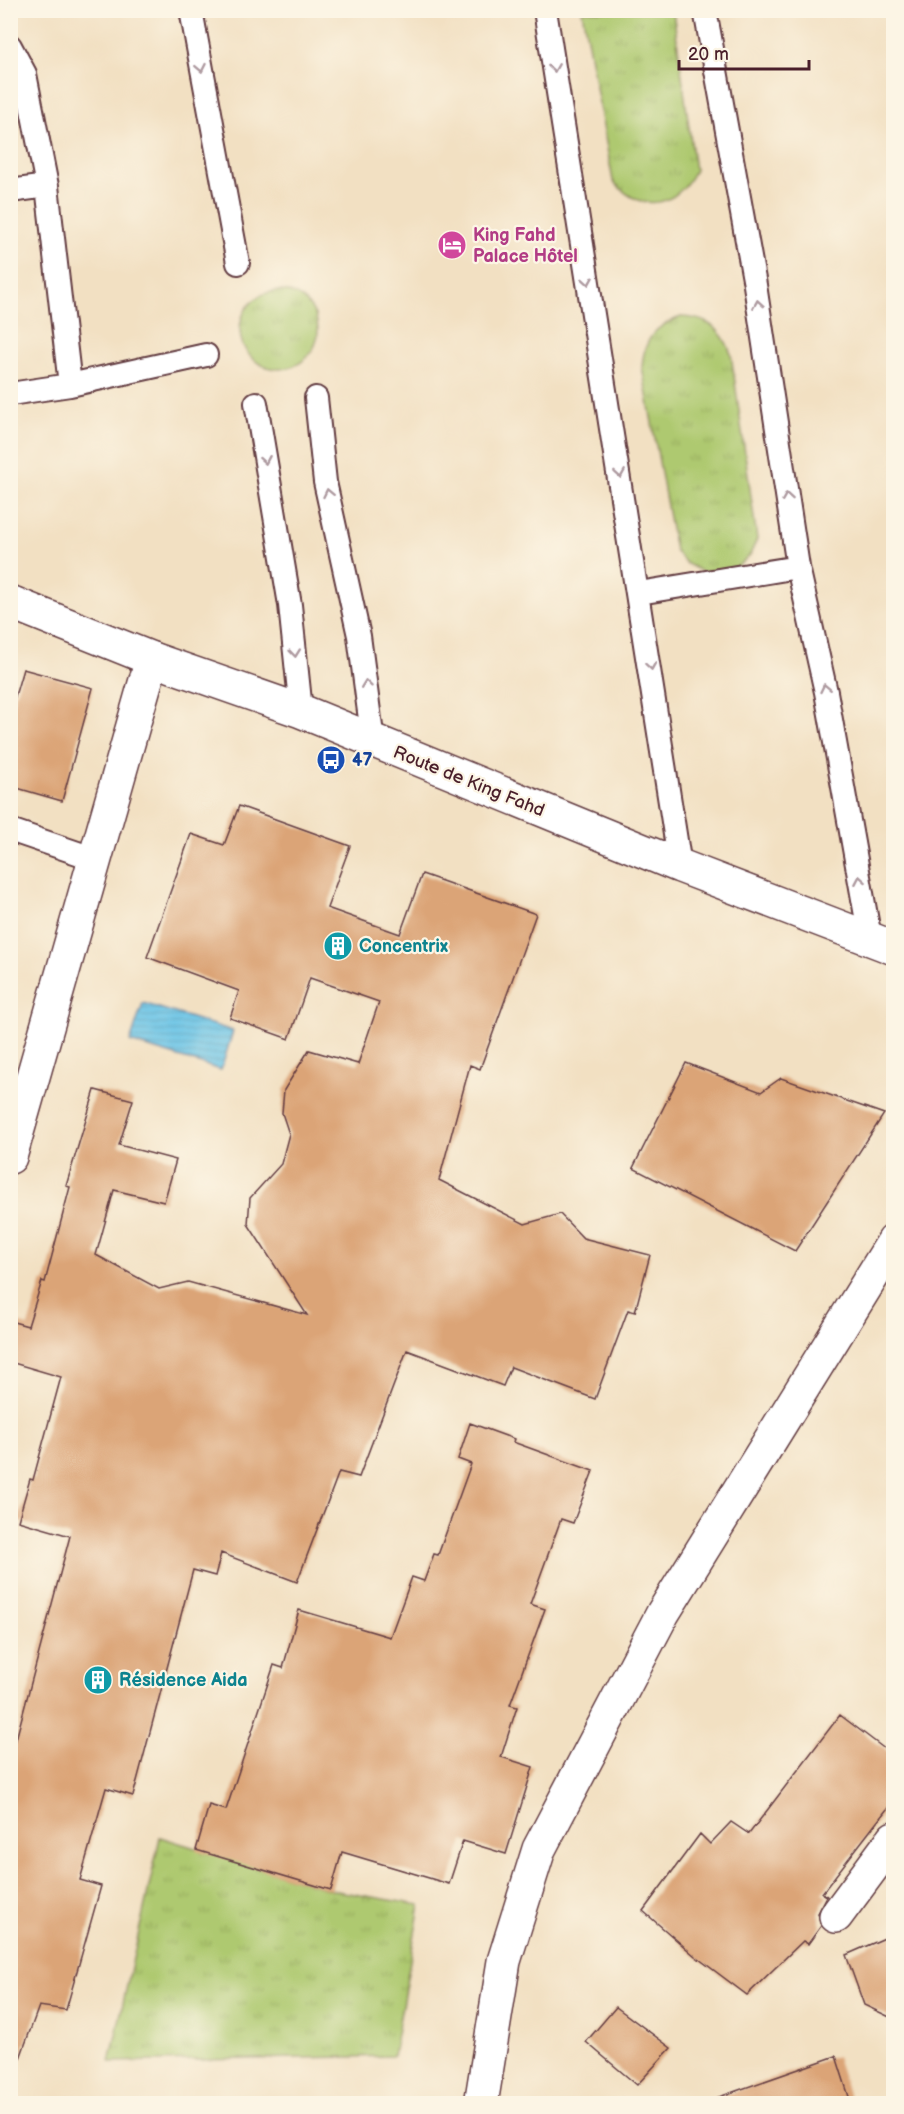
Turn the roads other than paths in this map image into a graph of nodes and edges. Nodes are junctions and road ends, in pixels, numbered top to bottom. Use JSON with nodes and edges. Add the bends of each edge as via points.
{"nodes":[{"id":1,"x":191,"y":10,"type":"edge"},
{"id":2,"x":545,"y":10,"type":"edge"},
{"id":3,"x":705,"y":10,"type":"edge"},
{"id":4,"x":10,"y":46,"type":"edge"},
{"id":5,"x":47,"y":186,"type":"junction"},
{"id":6,"x":10,"y":191,"type":"edge"},
{"id":7,"x":238,"y":263,"type":"dead end"},
{"id":8,"x":206,"y":355,"type":"dead end"},
{"id":9,"x":70,"y":386,"type":"junction"},
{"id":10,"x":10,"y":394,"type":"edge"},
{"id":11,"x":316,"y":398,"type":"dead end"},
{"id":12,"x":256,"y":403,"type":"dead end"},
{"id":13,"x":798,"y":567,"type":"junction"},
{"id":14,"x":639,"y":593,"type":"junction"},
{"id":15,"x":10,"y":602,"type":"edge"},
{"id":16,"x":152,"y":658,"type":"junction"},
{"id":17,"x":301,"y":711,"type":"junction"},
{"id":18,"x":373,"y":742,"type":"junction"},
{"id":19,"x":10,"y":830,"type":"edge"},
{"id":20,"x":95,"y":859,"type":"junction"},
{"id":21,"x":681,"y":866,"type":"junction"},
{"id":22,"x":882,"y":943,"type":"edge"},
{"id":23,"x":10,"y":1157,"type":"edge"},
{"id":24,"x":894,"y":1241,"type":"edge"},
{"id":25,"x":894,"y":1838,"type":"edge"},
{"id":26,"x":836,"y":1916,"type":"dead end"},
{"id":27,"x":481,"y":2103,"type":"edge"}],
"edges":[{"from":1,"to":7,"type":"lane","one_way":true},
{"from":2,"to":14,"type":"lane","one_way":true},
{"from":13,"to":3,"type":"lane","one_way":true,"via":[[755,285]]},
{"from":4,"to":5,"type":"lane","via":[[25,74]]},
{"from":5,"to":6,"type":"lane"},
{"from":5,"to":9,"type":"lane"},
{"from":8,"to":9,"type":"lane"},
{"from":9,"to":10,"type":"lane"},
{"from":18,"to":11,"type":"lane","one_way":true,"via":[[359,636],[326,482]]},
{"from":12,"to":17,"type":"lane","one_way":true,"via":[[290,605]]},
{"from":13,"to":14,"type":"lane"},
{"from":22,"to":13,"type":"lane","one_way":true},
{"from":14,"to":21,"type":"lane","one_way":true},
{"from":15,"to":16,"type":"street","name":"Route de King Fahd"},
{"from":16,"to":17,"type":"street","name":"Route de King Fahd"},
{"from":16,"to":20,"type":"street"},
{"from":17,"to":18,"type":"street","name":"Route de King Fahd"},
{"from":18,"to":21,"type":"street","name":"Route de King Fahd"},
{"from":19,"to":20,"type":"lane"},
{"from":20,"to":23,"type":"street"},
{"from":21,"to":22,"type":"street","name":"Route de King Fahd"},
{"from":24,"to":27,"type":"street","via":[[663,1614],[539,1849],[504,1961]]},
{"from":25,"to":26,"type":"street"}]}
